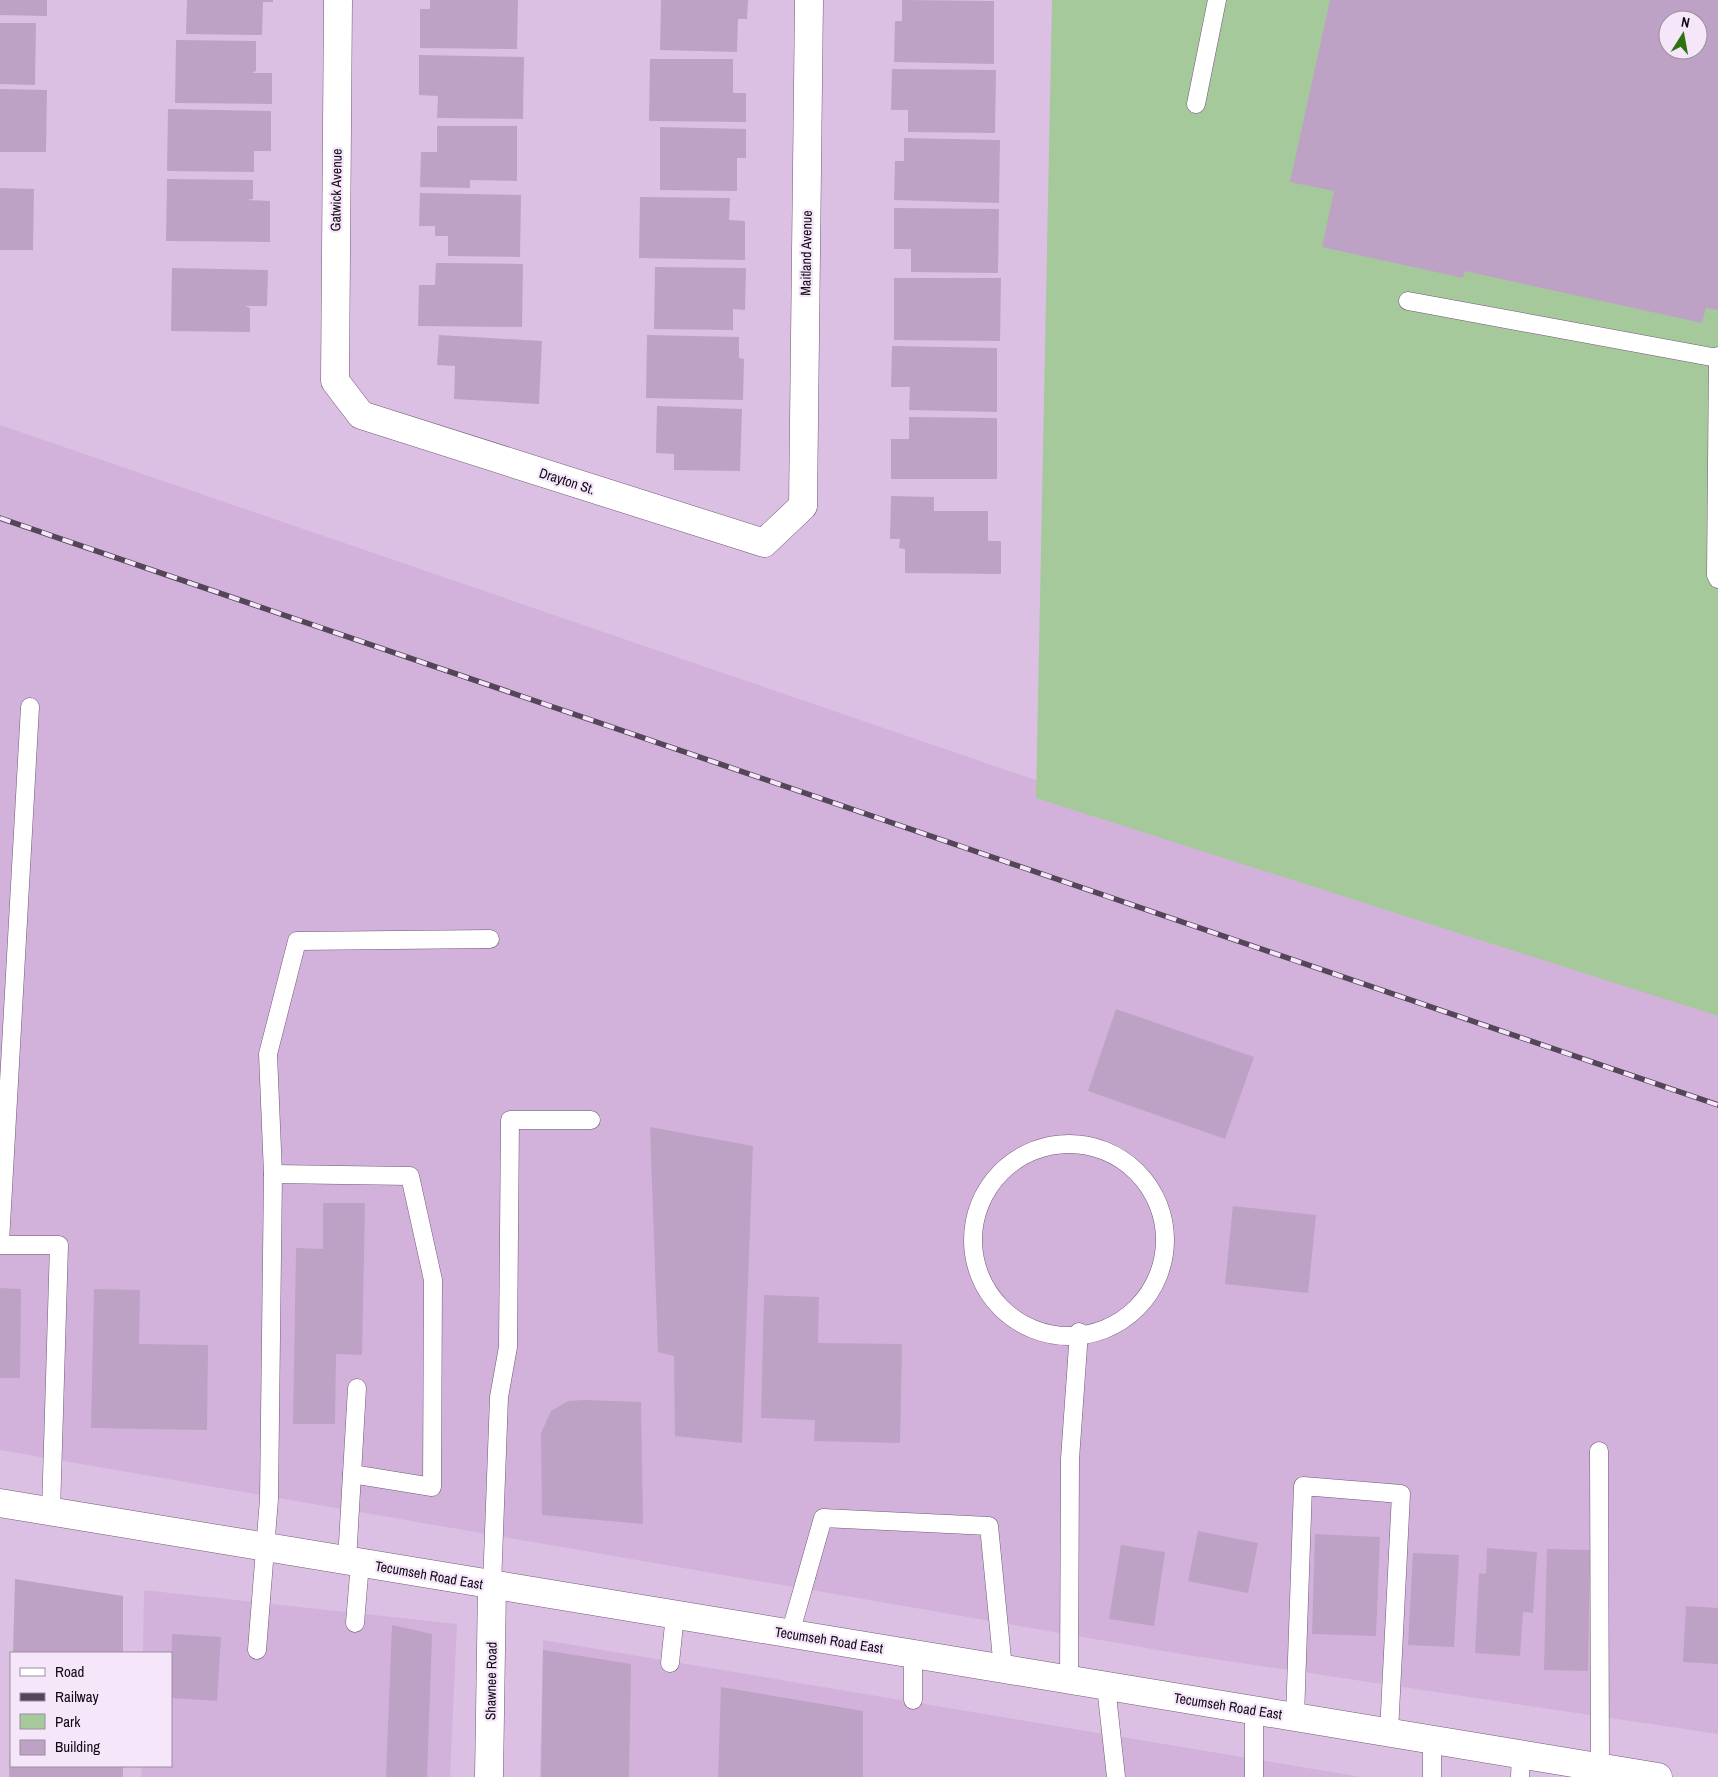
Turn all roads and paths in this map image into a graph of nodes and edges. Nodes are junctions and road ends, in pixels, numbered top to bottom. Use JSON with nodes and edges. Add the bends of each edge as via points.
{"nodes":[{"id":1,"x":338,"y":0,"type":"edge"},
{"id":2,"x":809,"y":0,"type":"edge"},
{"id":3,"x":1217,"y":0,"type":"edge"},
{"id":4,"x":1196,"y":104,"type":"dead end"},
{"id":5,"x":1408,"y":301,"type":"dead end"},
{"id":6,"x":1718,"y":357,"type":"edge"},
{"id":7,"x":335,"y":381,"type":"joint"},
{"id":8,"x":803,"y":506,"type":"joint"},
{"id":9,"x":1718,"y":579,"type":"edge"},
{"id":10,"x":30,"y":707,"type":"dead end"},
{"id":11,"x":490,"y":939,"type":"dead end"},
{"id":12,"x":591,"y":1120,"type":"dead end"},
{"id":13,"x":274,"y":1174,"type":"junction"},
{"id":14,"x":0,"y":1243,"type":"edge"},
{"id":15,"x":1079,"y":1332,"type":"junction"},
{"id":16,"x":357,"y":1388,"type":"dead end"},
{"id":17,"x":1599,"y":1451,"type":"dead end"},
{"id":18,"x":352,"y":1474,"type":"junction"},
{"id":19,"x":0,"y":1503,"type":"edge"},
{"id":20,"x":52,"y":1512,"type":"junction"},
{"id":21,"x":264,"y":1547,"type":"junction"},
{"id":22,"x":354,"y":1562,"type":"junction"},
{"id":23,"x":492,"y":1586,"type":"junction"},
{"id":24,"x":675,"y":1615,"type":"junction"},
{"id":25,"x":356,"y":1623,"type":"dead end"},
{"id":26,"x":790,"y":1634,"type":"junction"},
{"id":27,"x":257,"y":1650,"type":"dead end"},
{"id":28,"x":913,"y":1654,"type":"junction"},
{"id":29,"x":670,"y":1663,"type":"dead end"},
{"id":30,"x":1003,"y":1669,"type":"junction"},
{"id":31,"x":1069,"y":1680,"type":"junction"},
{"id":32,"x":1106,"y":1686,"type":"junction"},
{"id":33,"x":913,"y":1700,"type":"dead end"},
{"id":34,"x":1254,"y":1710,"type":"junction"},
{"id":35,"x":1295,"y":1717,"type":"junction"},
{"id":36,"x":1389,"y":1732,"type":"junction"},
{"id":37,"x":1432,"y":1740,"type":"junction"},
{"id":38,"x":1520,"y":1766,"type":"edge"},
{"id":39,"x":1600,"y":1768,"type":"junction"},
{"id":40,"x":489,"y":1777,"type":"edge"},
{"id":41,"x":1116,"y":1777,"type":"edge"},
{"id":42,"x":1254,"y":1777,"type":"edge"},
{"id":43,"x":1432,"y":1777,"type":"edge"},
{"id":44,"x":1658,"y":1777,"type":"edge"}],
"edges":[{"from":1,"to":7,"type":"main road","name":"Gatwick Avenue"},
{"from":2,"to":8,"type":"main road","name":"Maitland Avenue"},
{"from":3,"to":4,"type":"lane"},
{"from":5,"to":6,"type":"lane"},
{"from":6,"to":9,"type":"lane"},
{"from":7,"to":8,"type":"main road","name":"Drayton St.","via":[[361,415],[764,543]]},
{"from":10,"to":14,"type":"lane"},
{"from":11,"to":13,"type":"lane","via":[[297,941],[268,1054]]},
{"from":12,"to":23,"type":"lane","via":[[510,1120],[508,1347],[499,1397]]},
{"from":13,"to":18,"type":"lane","via":[[410,1176],[433,1280],[432,1487]]},
{"from":13,"to":21,"type":"lane","via":[[269,1499]]},
{"from":14,"to":20,"type":"lane","via":[[59,1245]]},
{"from":15,"to":15,"type":"lane","via":[[1049,1334],[1022,1322],[998,1305],[982,1281],[973,1254],[973,1224],[982,1197],[998,1173],[1021,1155],[1048,1146],[1079,1144],[1105,1151],[1127,1164],[1145,1182],[1158,1204],[1164,1228],[1165,1253],[1158,1278],[1145,1300],[1127,1317],[1105,1330]]},
{"from":15,"to":31,"type":"lane","via":[[1070,1459]]},
{"from":16,"to":18,"type":"lane"},
{"from":17,"to":39,"type":"lane"},
{"from":18,"to":22,"type":"lane"},
{"from":19,"to":20,"type":"main road","name":"Tecumseh Road East"},
{"from":20,"to":21,"type":"main road","name":"Tecumseh Road East"},
{"from":21,"to":22,"type":"main road","name":"Tecumseh Road East"},
{"from":21,"to":27,"type":"lane"},
{"from":22,"to":23,"type":"main road","name":"Tecumseh Road East"},
{"from":22,"to":25,"type":"lane"},
{"from":23,"to":24,"type":"main road","name":"Tecumseh Road East"},
{"from":23,"to":40,"type":"main road","name":"Shawnee Road"},
{"from":24,"to":26,"type":"main road","name":"Tecumseh Road East"},
{"from":24,"to":29,"type":"lane"},
{"from":26,"to":28,"type":"main road","name":"Tecumseh Road East"},
{"from":26,"to":30,"type":"lane","via":[[822,1518],[989,1526]]},
{"from":28,"to":30,"type":"main road","name":"Tecumseh Road East"},
{"from":28,"to":33,"type":"lane"},
{"from":30,"to":31,"type":"main road","name":"Tecumseh Road East"},
{"from":31,"to":32,"type":"main road","name":"Tecumseh Road East"},
{"from":32,"to":34,"type":"main road","name":"Tecumseh Road East"},
{"from":32,"to":41,"type":"lane"},
{"from":34,"to":35,"type":"main road","name":"Tecumseh Road East"},
{"from":34,"to":42,"type":"lane"},
{"from":35,"to":36,"type":"main road","name":"Tecumseh Road East"},
{"from":35,"to":36,"type":"lane","via":[[1303,1486],[1401,1494]]},
{"from":36,"to":37,"type":"main road","name":"Tecumseh Road East"},
{"from":37,"to":38,"type":"main road","name":"Tecumseh Road East"},
{"from":37,"to":43,"type":"lane"},
{"from":38,"to":39,"type":"main road","name":"Tecumseh Road East"},
{"from":39,"to":44,"type":"main road","name":"Tecumseh Road East"}]}
